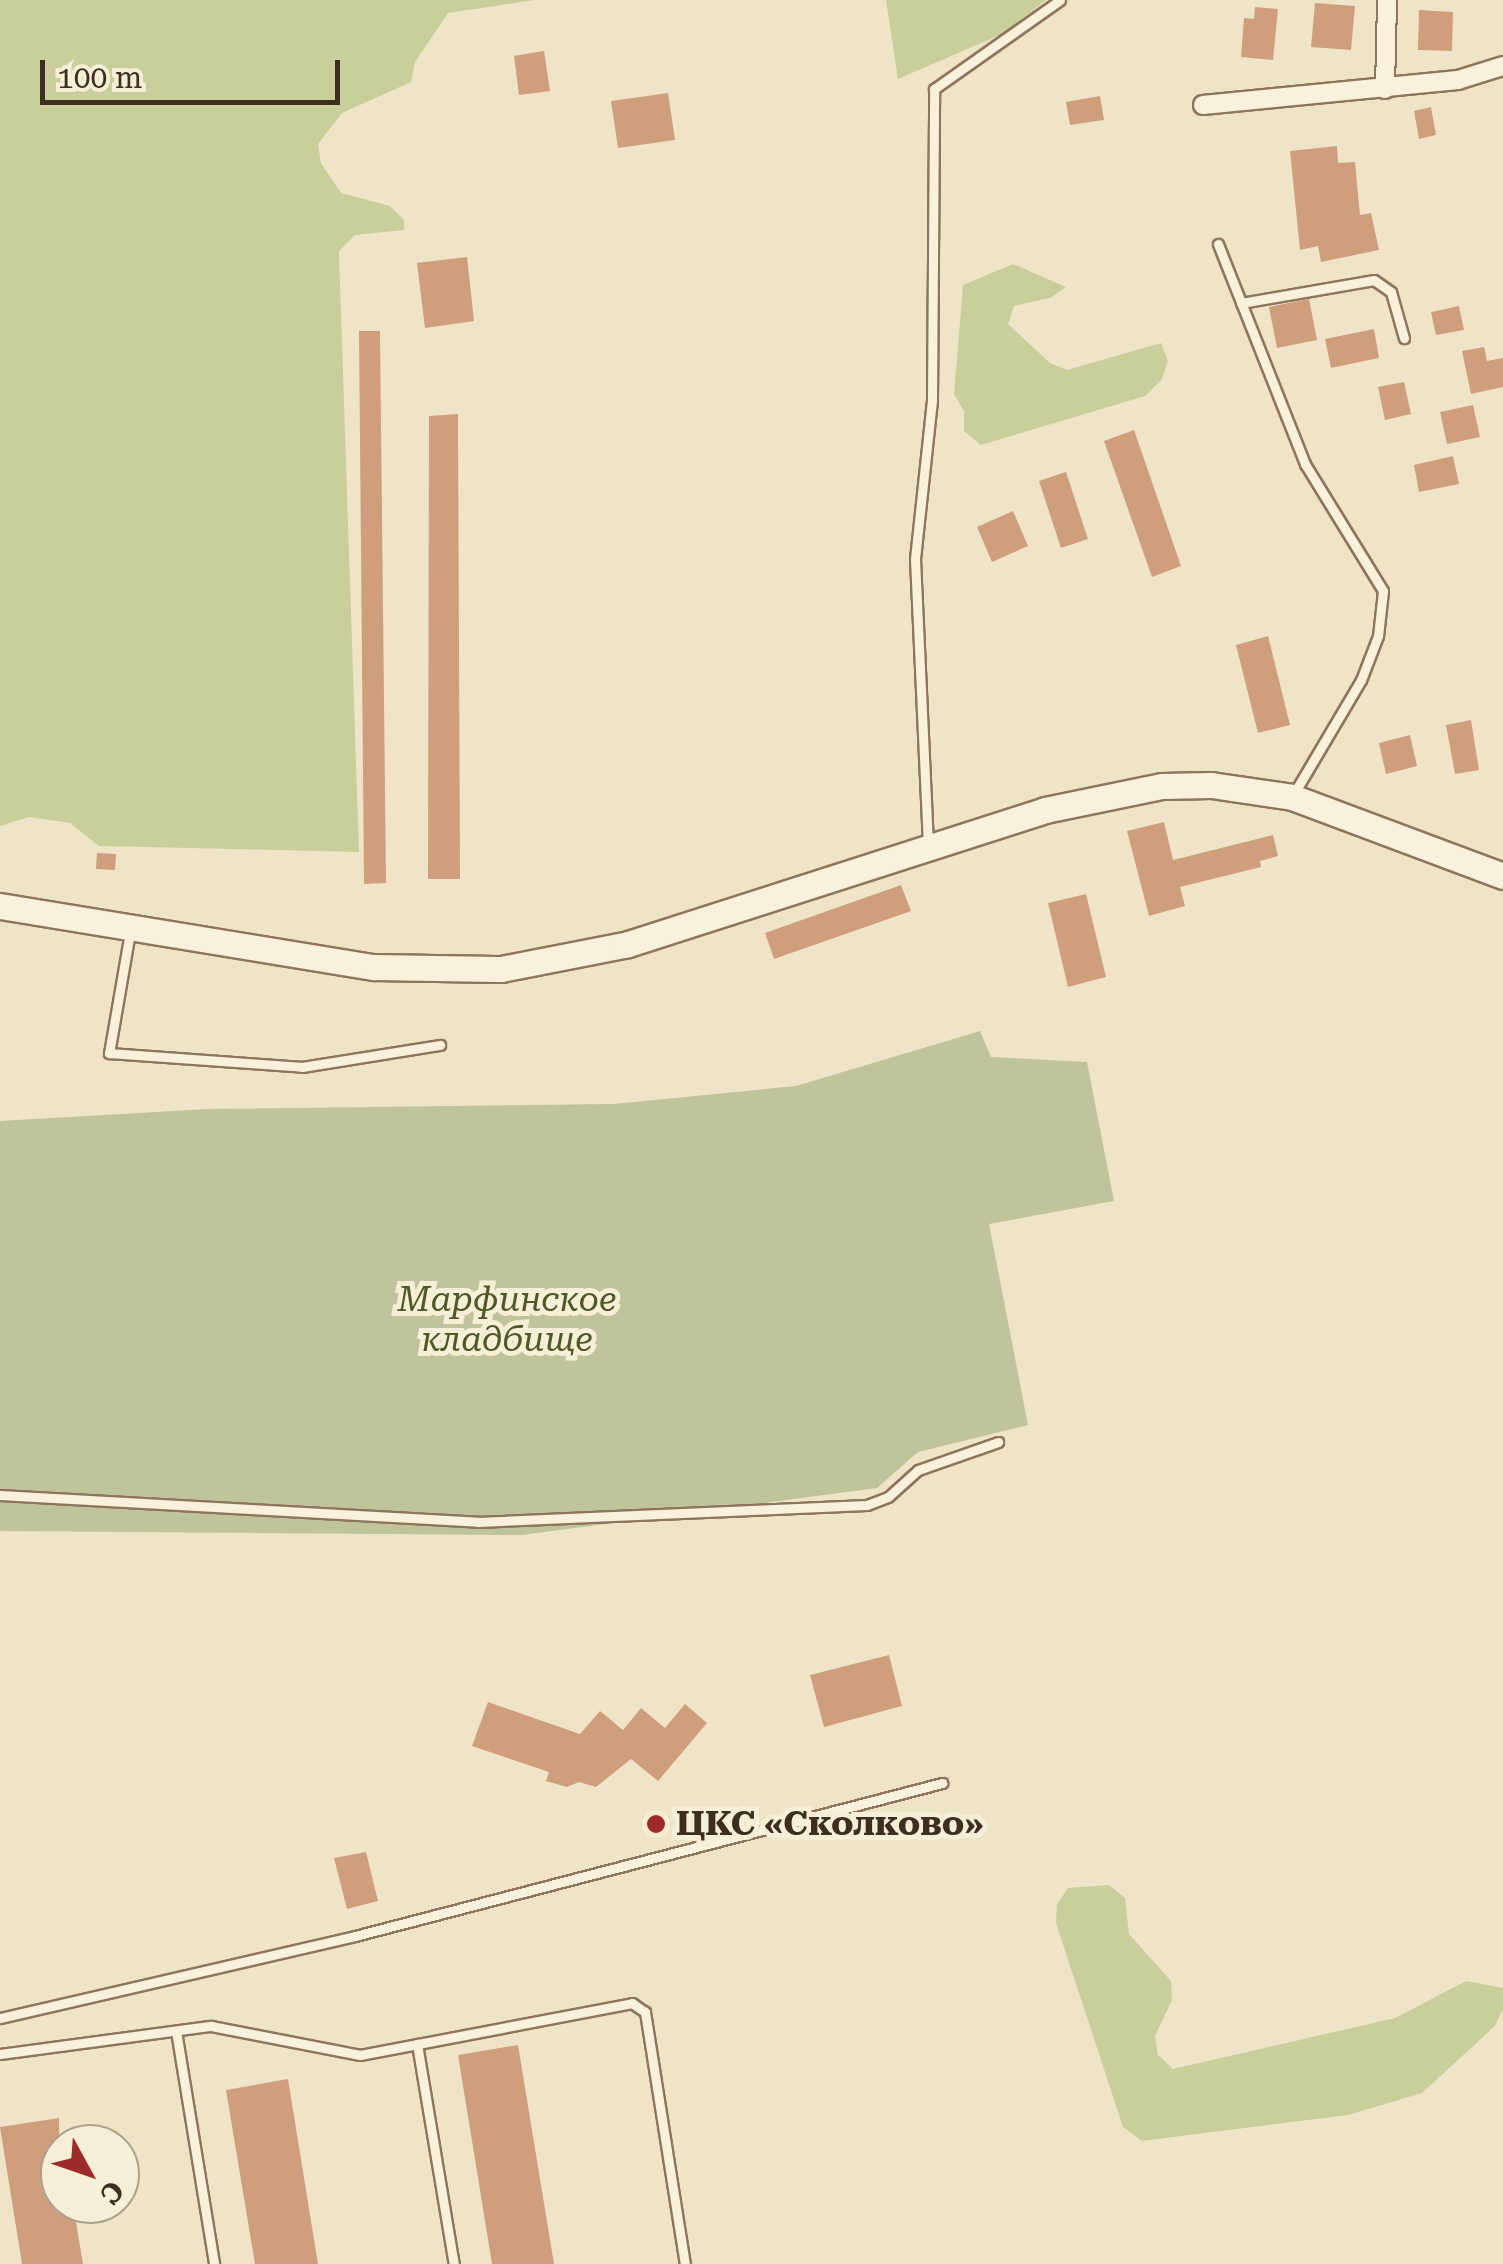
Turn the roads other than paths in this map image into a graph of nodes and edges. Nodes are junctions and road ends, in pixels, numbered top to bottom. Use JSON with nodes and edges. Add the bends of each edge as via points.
{"nodes":[{"id":1,"x":1060,"y":0,"type":"edge"},
{"id":2,"x":1387,"y":0,"type":"edge"},
{"id":3,"x":1503,"y":66,"type":"edge"},
{"id":4,"x":1385,"y":89,"type":"junction"},
{"id":5,"x":1203,"y":105,"type":"dead end"},
{"id":6,"x":1218,"y":244,"type":"dead end"},
{"id":7,"x":1242,"y":304,"type":"junction"},
{"id":8,"x":1404,"y":338,"type":"dead end"},
{"id":9,"x":1292,"y":797,"type":"junction"},
{"id":10,"x":928,"y":848,"type":"junction"},
{"id":11,"x":1503,"y":876,"type":"edge"},
{"id":12,"x":0,"y":906,"type":"edge"},
{"id":13,"x":132,"y":924,"type":"junction"},
{"id":14,"x":440,"y":1045,"type":"dead end"},
{"id":15,"x":998,"y":1442,"type":"dead end"},
{"id":16,"x":0,"y":1495,"type":"edge"},
{"id":17,"x":942,"y":1783,"type":"dead end"},
{"id":18,"x":0,"y":2018,"type":"edge"},
{"id":19,"x":176,"y":2031,"type":"junction"},
{"id":20,"x":417,"y":2044,"type":"junction"},
{"id":21,"x":0,"y":2054,"type":"edge"},
{"id":22,"x":214,"y":2264,"type":"edge"},
{"id":23,"x":454,"y":2264,"type":"edge"},
{"id":24,"x":685,"y":2264,"type":"edge"}],
"edges":[{"from":1,"to":10,"type":"lane","via":[[934,88],[932,402],[915,559]]},
{"from":2,"to":4,"type":"street"},
{"from":3,"to":4,"type":"street","via":[[1458,80]]},
{"from":4,"to":5,"type":"street"},
{"from":6,"to":7,"type":"lane"},
{"from":7,"to":8,"type":"lane","via":[[1374,280],[1391,292]]},
{"from":7,"to":9,"type":"lane","via":[[1305,464],[1383,591],[1378,636],[1361,680]]},
{"from":9,"to":10,"type":"street","via":[[1211,784],[1117,792]]},
{"from":9,"to":11,"type":"street"},
{"from":10,"to":13,"type":"street","via":[[628,944],[501,968],[374,967]]},
{"from":12,"to":13,"type":"street"},
{"from":13,"to":14,"type":"lane","via":[[109,1053],[302,1067]]},
{"from":15,"to":16,"type":"lane","via":[[918,1470],[888,1498],[867,1505],[496,1522]]},
{"from":17,"to":18,"type":"lane","via":[[355,1936]]},
{"from":19,"to":20,"type":"lane","via":[[211,2026],[360,2055]]},
{"from":19,"to":21,"type":"lane"},
{"from":19,"to":22,"type":"lane"},
{"from":20,"to":23,"type":"lane"},
{"from":20,"to":24,"type":"lane","via":[[632,2003],[646,2012]]}]}
